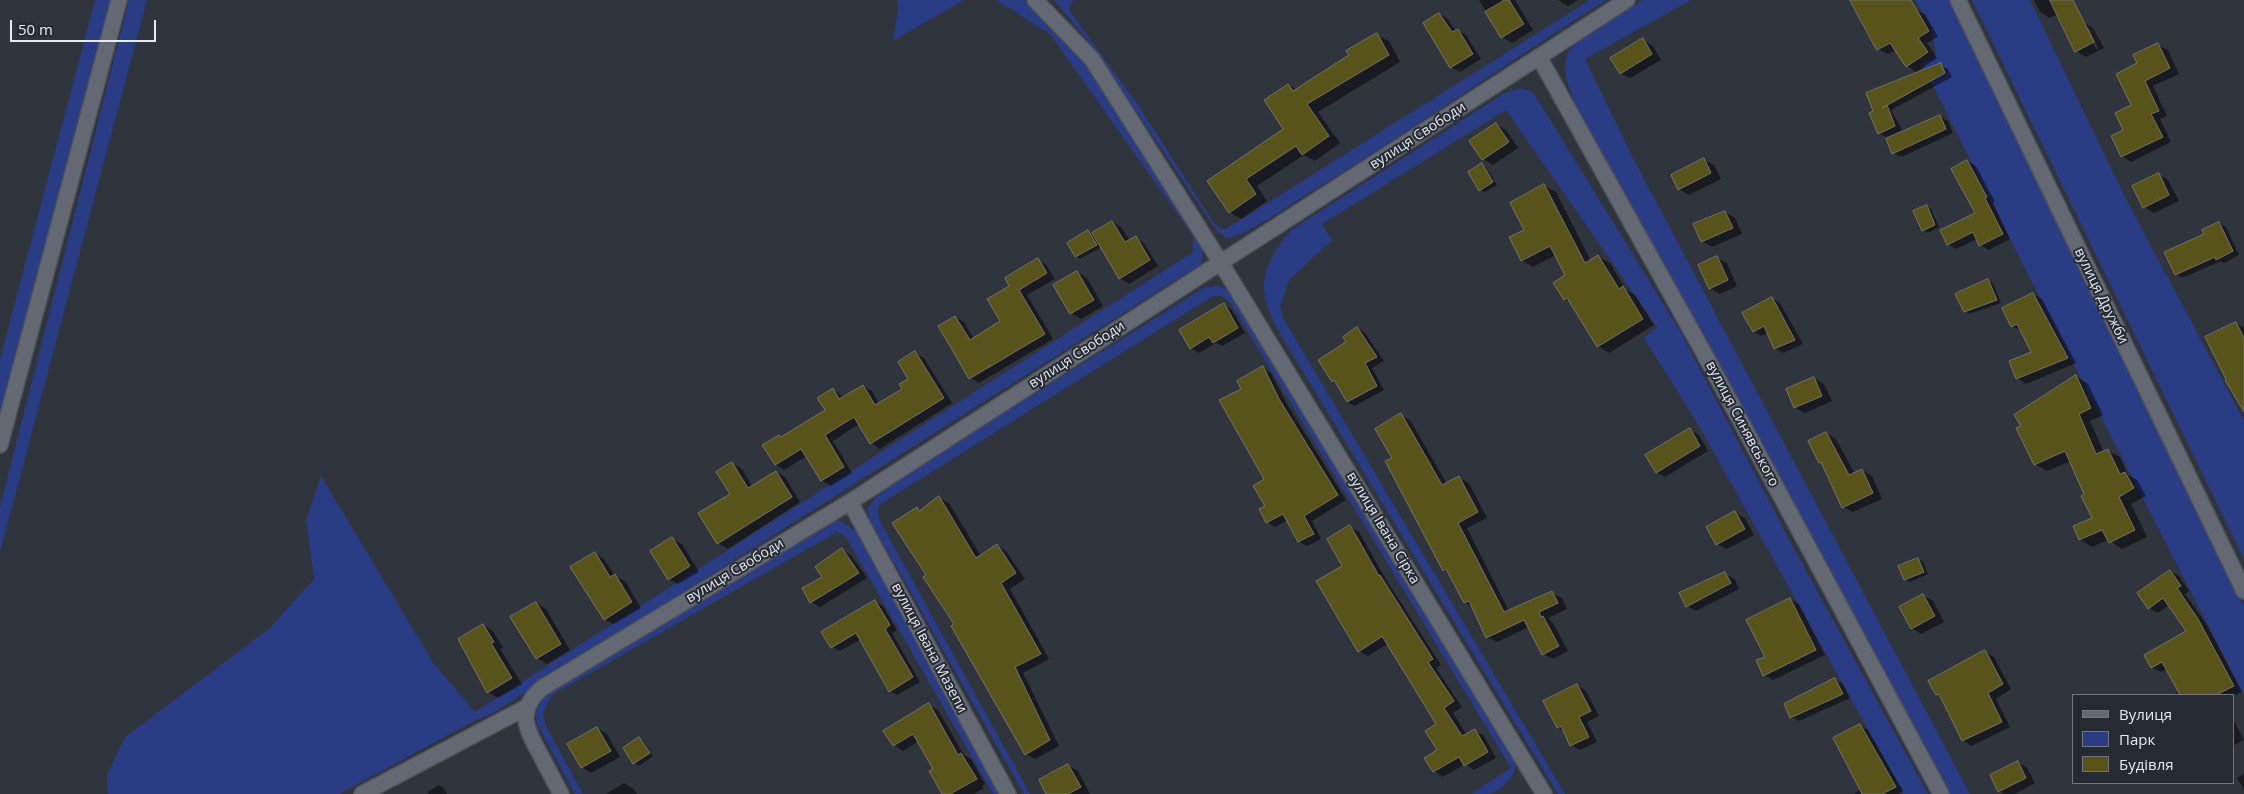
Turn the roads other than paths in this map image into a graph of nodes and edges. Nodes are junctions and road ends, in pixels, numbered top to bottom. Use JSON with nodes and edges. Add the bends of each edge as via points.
{"nodes":[{"id":1,"x":119,"y":0,"type":"edge"},
{"id":2,"x":1035,"y":0,"type":"edge"},
{"id":3,"x":1627,"y":0,"type":"edge"},
{"id":4,"x":1958,"y":0,"type":"edge"},
{"id":5,"x":1540,"y":57,"type":"junction"},
{"id":6,"x":1221,"y":262,"type":"junction"},
{"id":7,"x":0,"y":446,"type":"edge"},
{"id":8,"x":850,"y":502,"type":"junction"},
{"id":9,"x":2244,"y":591,"type":"edge"},
{"id":10,"x":527,"y":707,"type":"junction"},
{"id":11,"x":362,"y":794,"type":"edge"},
{"id":12,"x":561,"y":794,"type":"edge"},
{"id":13,"x":1008,"y":794,"type":"edge"},
{"id":14,"x":1544,"y":794,"type":"edge"},
{"id":15,"x":1941,"y":794,"type":"edge"}],
"edges":[{"from":1,"to":7,"type":"street"},
{"from":2,"to":6,"type":"street","name":"вулиця Івана Сірка","via":[[1092,59]]},
{"from":3,"to":5,"type":"street","name":"вулиця Свободи"},
{"from":4,"to":9,"type":"street","name":"вулиця Дружби"},
{"from":5,"to":6,"type":"street","name":"вулиця Свободи"},
{"from":5,"to":15,"type":"street","name":"вулиця Синявського","via":[[1705,355]]},
{"from":6,"to":8,"type":"street","name":"вулиця Свободи"},
{"from":6,"to":14,"type":"street","name":"вулиця Івана Сірка"},
{"from":8,"to":10,"type":"street","name":"вулиця Свободи","via":[[542,688]]},
{"from":8,"to":13,"type":"street","name":"вулиця Івана Мазепи"},
{"from":10,"to":11,"type":"street"},
{"from":10,"to":12,"type":"street","via":[[526,728]]}]}
